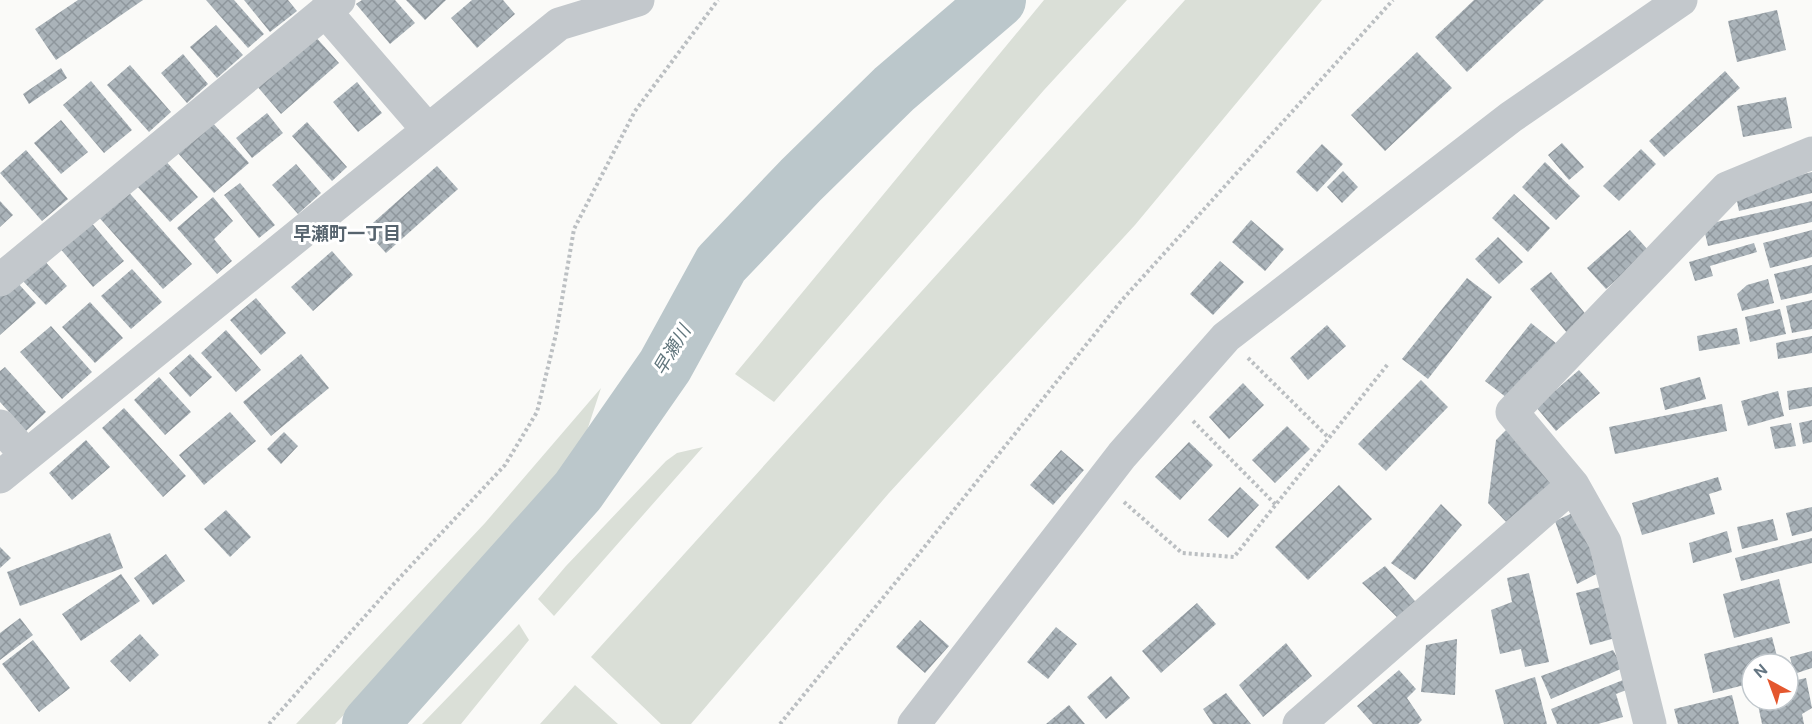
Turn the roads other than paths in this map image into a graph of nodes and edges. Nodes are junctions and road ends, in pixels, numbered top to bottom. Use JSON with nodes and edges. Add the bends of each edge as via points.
{"nodes":[{"id":1,"x":638,"y":0,"type":"edge"},
{"id":2,"x":1681,"y":0,"type":"edge"},
{"id":3,"x":332,"y":6,"type":"edge"},
{"id":4,"x":428,"y":130,"type":"junction"},
{"id":5,"x":1812,"y":153,"type":"edge"},
{"id":6,"x":0,"y":280,"type":"edge"},
{"id":7,"x":0,"y":426,"type":"edge"},
{"id":8,"x":26,"y":455,"type":"junction"},
{"id":9,"x":0,"y":477,"type":"edge"},
{"id":10,"x":1573,"y":485,"type":"junction"},
{"id":11,"x":914,"y":724,"type":"edge"},
{"id":12,"x":1299,"y":724,"type":"edge"},
{"id":13,"x":1650,"y":724,"type":"edge"}],
"edges":[{"from":1,"to":4,"type":"street","via":[[559,24]]},
{"from":2,"to":11,"type":"street","via":[[1511,117],[1226,337],[1122,455]]},
{"from":3,"to":4,"type":"street"},
{"from":3,"to":6,"type":"street"},
{"from":4,"to":8,"type":"street"},
{"from":5,"to":10,"type":"street","via":[[1727,188],[1512,412]]},
{"from":7,"to":8,"type":"street"},
{"from":8,"to":9,"type":"street"},
{"from":10,"to":12,"type":"street"},
{"from":10,"to":13,"type":"street","via":[[1605,542]]}]}
